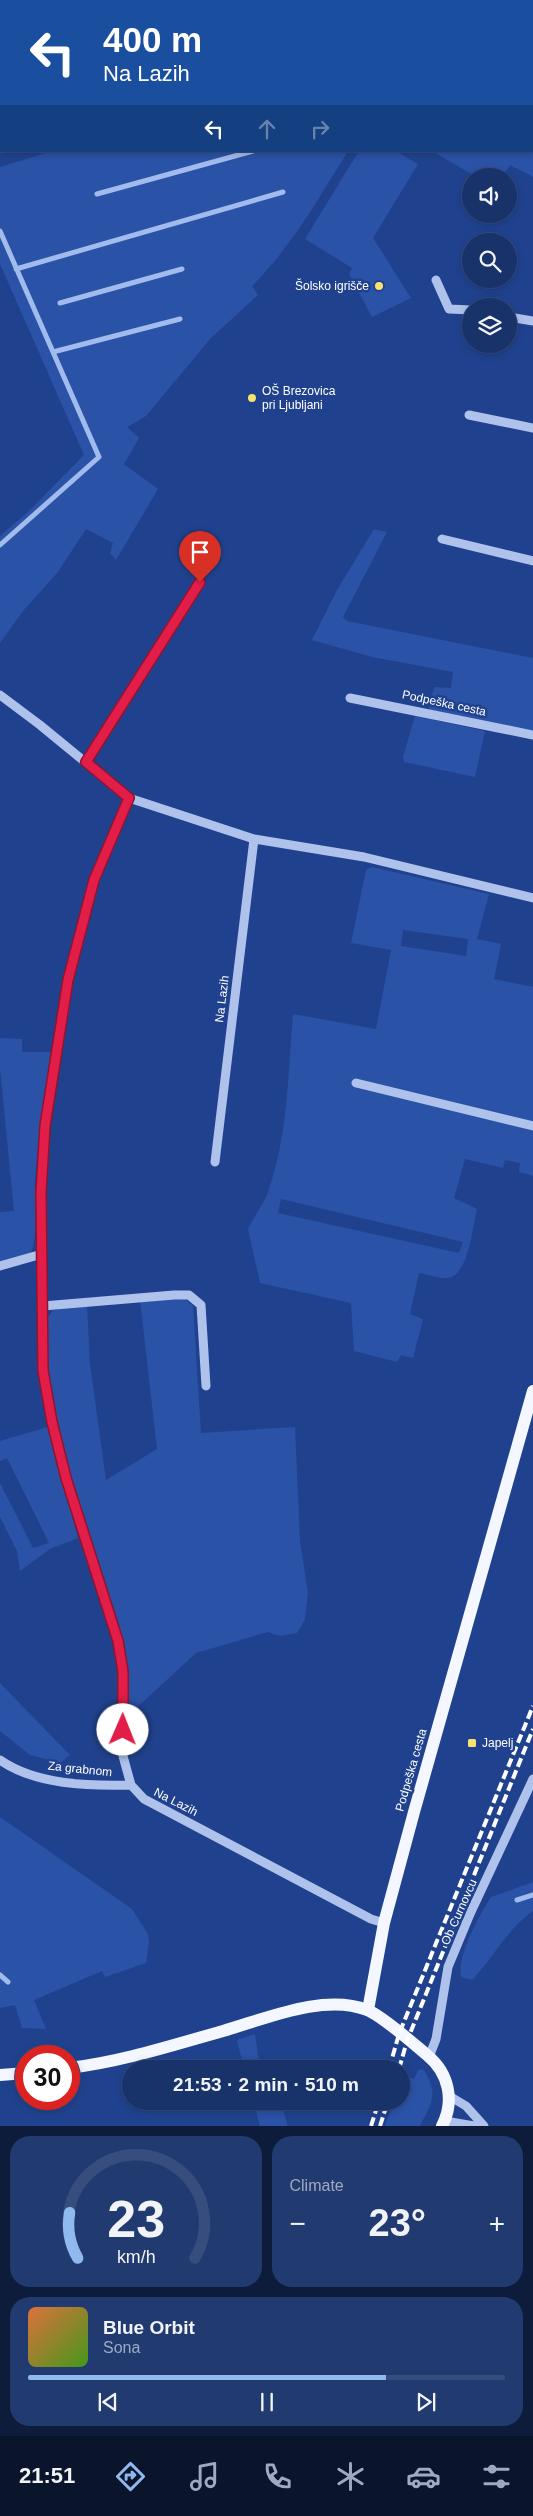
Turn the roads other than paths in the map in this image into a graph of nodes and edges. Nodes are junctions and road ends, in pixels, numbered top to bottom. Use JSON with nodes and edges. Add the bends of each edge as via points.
{"nodes":[{"id":1,"x":436,"y":280,"type":"dead end"},
{"id":2,"x":462,"y":310,"type":"edge"},
{"id":3,"x":517,"y":318,"type":"edge"},
{"id":4,"x":533,"y":321,"type":"edge"},
{"id":5,"x":469,"y":415,"type":"dead end"},
{"id":6,"x":533,"y":428,"type":"edge"},
{"id":7,"x":442,"y":539,"type":"dead end"},
{"id":8,"x":533,"y":560,"type":"edge"},
{"id":9,"x":200,"y":582,"type":"dead end"},
{"id":10,"x":0,"y":695,"type":"edge"},
{"id":11,"x":350,"y":698,"type":"dead end"},
{"id":12,"x":533,"y":735,"type":"edge"},
{"id":13,"x":86,"y":762,"type":"junction"},
{"id":14,"x":129,"y":798,"type":"junction"},
{"id":15,"x":254,"y":839,"type":"junction"},
{"id":16,"x":533,"y":898,"type":"edge"},
{"id":17,"x":356,"y":1084,"type":"dead end"},
{"id":18,"x":533,"y":1126,"type":"edge"},
{"id":19,"x":215,"y":1162,"type":"dead end"},
{"id":20,"x":42,"y":1254,"type":"junction"},
{"id":21,"x":0,"y":1266,"type":"edge"},
{"id":22,"x":44,"y":1306,"type":"junction"},
{"id":23,"x":206,"y":1386,"type":"dead end"},
{"id":24,"x":533,"y":1391,"type":"edge"},
{"id":25,"x":0,"y":1760,"type":"edge"},
{"id":26,"x":532,"y":1782,"type":"edge"},
{"id":27,"x":131,"y":1785,"type":"junction"},
{"id":28,"x":384,"y":1923,"type":"junction"},
{"id":29,"x":368,"y":2010,"type":"junction"},
{"id":30,"x":430,"y":2057,"type":"junction"},
{"id":31,"x":80,"y":2066,"type":"edge"},
{"id":32,"x":15,"y":2074,"type":"edge"},
{"id":33,"x":0,"y":2075,"type":"edge"},
{"id":34,"x":451,"y":2097,"type":"junction"},
{"id":35,"x":444,"y":2123,"type":"edge"},
{"id":36,"x":474,"y":2126,"type":"edge"},
{"id":37,"x":484,"y":2126,"type":"edge"}],
"edges":[{"from":1,"to":2,"type":"street","via":[[449,309]]},
{"from":3,"to":4,"type":"street"},
{"from":5,"to":6,"type":"street"},
{"from":7,"to":8,"type":"street"},
{"from":9,"to":13,"type":"street"},
{"from":10,"to":13,"type":"street"},
{"from":11,"to":12,"type":"street","name":"Podpeška cesta"},
{"from":13,"to":14,"type":"street"},
{"from":14,"to":15,"type":"street"},
{"from":14,"to":20,"type":"street","via":[[94,880],[68,980],[45,1126]]},
{"from":15,"to":16,"type":"street","via":[[364,857]]},
{"from":15,"to":19,"type":"street","name":"Na Lazih"},
{"from":17,"to":18,"type":"street"},
{"from":20,"to":21,"type":"street"},
{"from":20,"to":22,"type":"street"},
{"from":22,"to":23,"type":"street","via":[[139,1296],[189,1295],[201,1305]]},
{"from":22,"to":27,"type":"street","via":[[43,1371],[52,1422],[66,1478],[118,1641],[123,1672],[123,1756]]},
{"from":24,"to":28,"type":"main road","name":"Podpeška cesta"},
{"from":25,"to":27,"type":"street","name":"Za grabnom","via":[[12,1768],[44,1779]]},
{"from":26,"to":30,"type":"street","name":"Ob Curnovcu","via":[[448,1967]]},
{"from":27,"to":28,"type":"street","name":"Na Lazih","via":[[144,1799]]},
{"from":28,"to":29,"type":"main road","name":"Podpeška cesta"},
{"from":29,"to":30,"type":"main road"},
{"from":29,"to":31,"type":"main road","via":[[324,2005],[286,2012],[150,2050]]},
{"from":30,"to":34,"type":"main road","via":[[445,2078]]},
{"from":32,"to":33,"type":"main road"},
{"from":34,"to":35,"type":"main road"},
{"from":34,"to":37,"type":"street","via":[[466,2106]]},
{"from":35,"to":36,"type":"street"}]}
